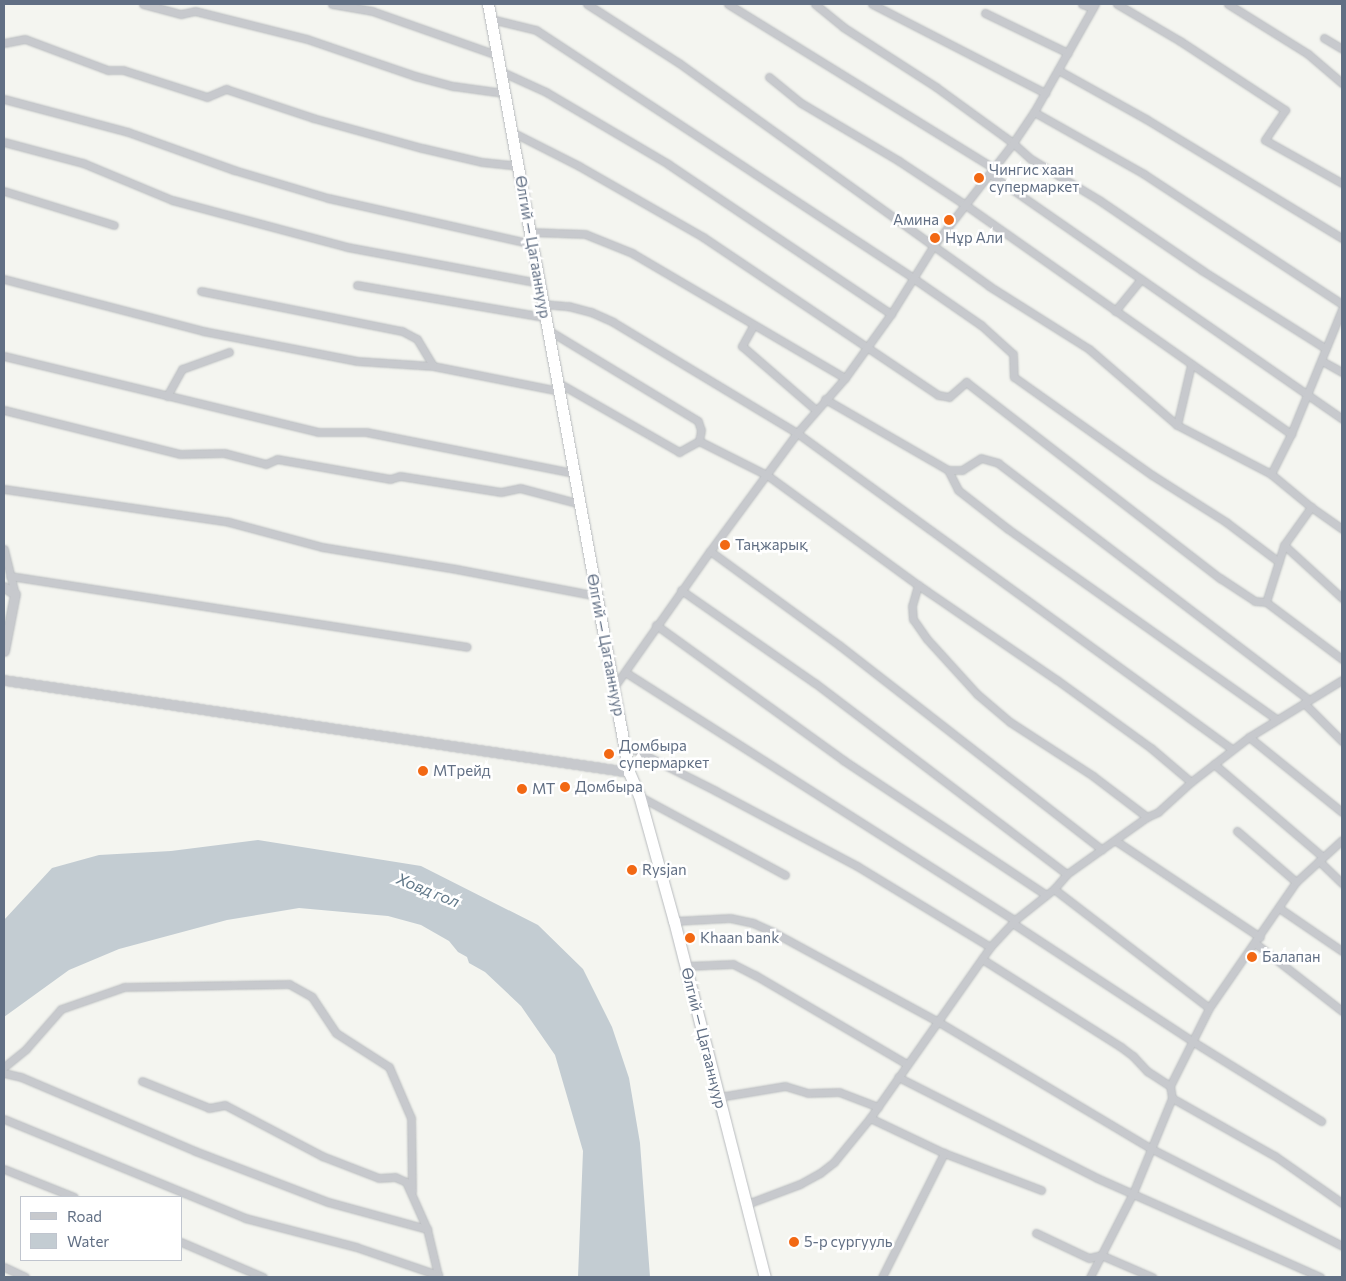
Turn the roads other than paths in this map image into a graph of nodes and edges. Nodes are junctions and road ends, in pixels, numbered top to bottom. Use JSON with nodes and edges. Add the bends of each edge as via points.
{"nodes":[{"id":1,"x":143,"y":4,"type":"edge"},
{"id":2,"x":332,"y":4,"type":"edge"},
{"id":3,"x":488,"y":4,"type":"edge"},
{"id":4,"x":587,"y":4,"type":"edge"},
{"id":5,"x":728,"y":4,"type":"edge"},
{"id":6,"x":815,"y":4,"type":"edge"},
{"id":7,"x":872,"y":4,"type":"edge"},
{"id":8,"x":1082,"y":4,"type":"edge"},
{"id":9,"x":1117,"y":4,"type":"edge"},
{"id":10,"x":1228,"y":4,"type":"edge"},
{"id":11,"x":1093,"y":6,"type":"edge"},
{"id":12,"x":985,"y":13,"type":"dead end"},
{"id":13,"x":491,"y":18,"type":"junction"},
{"id":14,"x":1324,"y":38,"type":"dead end"},
{"id":15,"x":4,"y":42,"type":"edge"},
{"id":16,"x":1342,"y":48,"type":"edge"},
{"id":17,"x":1068,"y":53,"type":"junction"},
{"id":18,"x":497,"y":55,"type":"junction"},
{"id":19,"x":1058,"y":70,"type":"junction"},
{"id":20,"x":500,"y":71,"type":"junction"},
{"id":21,"x":769,"y":77,"type":"dead end"},
{"id":22,"x":1342,"y":83,"type":"edge"},
{"id":23,"x":504,"y":93,"type":"junction"},
{"id":24,"x":1045,"y":93,"type":"junction"},
{"id":25,"x":4,"y":99,"type":"edge"},
{"id":26,"x":1034,"y":112,"type":"junction"},
{"id":27,"x":512,"y":132,"type":"junction"},
{"id":28,"x":4,"y":142,"type":"edge"},
{"id":29,"x":1013,"y":143,"type":"junction"},
{"id":30,"x":518,"y":166,"type":"junction"},
{"id":31,"x":992,"y":171,"type":"junction"},
{"id":32,"x":1342,"y":184,"type":"edge"},
{"id":33,"x":4,"y":192,"type":"edge"},
{"id":34,"x":964,"y":204,"type":"junction"},
{"id":35,"x":114,"y":225,"type":"dead end"},
{"id":36,"x":530,"y":232,"type":"junction"},
{"id":37,"x":1342,"y":238,"type":"edge"},
{"id":38,"x":532,"y":244,"type":"junction"},
{"id":39,"x":934,"y":245,"type":"junction"},
{"id":40,"x":913,"y":278,"type":"junction"},
{"id":41,"x":4,"y":279,"type":"edge"},
{"id":42,"x":1141,"y":279,"type":"junction"},
{"id":43,"x":539,"y":283,"type":"junction"},
{"id":44,"x":357,"y":285,"type":"dead end"},
{"id":45,"x":200,"y":291,"type":"dead end"},
{"id":46,"x":543,"y":304,"type":"junction"},
{"id":47,"x":1342,"y":304,"type":"edge"},
{"id":48,"x":1342,"y":309,"type":"edge"},
{"id":49,"x":1115,"y":311,"type":"junction"},
{"id":50,"x":892,"y":314,"type":"junction"},
{"id":51,"x":545,"y":317,"type":"junction"},
{"id":52,"x":753,"y":326,"type":"junction"},
{"id":53,"x":548,"y":330,"type":"junction"},
{"id":54,"x":867,"y":348,"type":"junction"},
{"id":55,"x":1325,"y":348,"type":"junction"},
{"id":56,"x":229,"y":352,"type":"dead end"},
{"id":57,"x":4,"y":356,"type":"edge"},
{"id":58,"x":1322,"y":361,"type":"junction"},
{"id":59,"x":1191,"y":365,"type":"junction"},
{"id":60,"x":433,"y":366,"type":"junction"},
{"id":61,"x":1342,"y":372,"type":"edge"},
{"id":62,"x":844,"y":378,"type":"junction"},
{"id":63,"x":558,"y":387,"type":"junction"},
{"id":64,"x":1307,"y":394,"type":"junction"},
{"id":65,"x":167,"y":396,"type":"junction"},
{"id":66,"x":825,"y":399,"type":"junction"},
{"id":67,"x":4,"y":410,"type":"edge"},
{"id":68,"x":816,"y":410,"type":"junction"},
{"id":69,"x":1342,"y":419,"type":"edge"},
{"id":70,"x":1177,"y":425,"type":"junction"},
{"id":71,"x":797,"y":433,"type":"junction"},
{"id":72,"x":1291,"y":434,"type":"junction"},
{"id":73,"x":699,"y":441,"type":"junction"},
{"id":74,"x":948,"y":470,"type":"junction"},
{"id":75,"x":574,"y":473,"type":"junction"},
{"id":76,"x":1271,"y":474,"type":"junction"},
{"id":77,"x":767,"y":475,"type":"junction"},
{"id":78,"x":4,"y":489,"type":"edge"},
{"id":79,"x":580,"y":504,"type":"junction"},
{"id":80,"x":1311,"y":507,"type":"junction"},
{"id":81,"x":1342,"y":529,"type":"edge"},
{"id":82,"x":1284,"y":545,"type":"junction"},
{"id":83,"x":4,"y":549,"type":"edge"},
{"id":84,"x":710,"y":550,"type":"junction"},
{"id":85,"x":1279,"y":562,"type":"junction"},
{"id":86,"x":10,"y":576,"type":"junction"},
{"id":87,"x":918,"y":585,"type":"junction"},
{"id":88,"x":4,"y":587,"type":"edge"},
{"id":89,"x":682,"y":590,"type":"junction"},
{"id":90,"x":14,"y":594,"type":"junction"},
{"id":91,"x":597,"y":596,"type":"junction"},
{"id":92,"x":1342,"y":598,"type":"edge"},
{"id":93,"x":1266,"y":602,"type":"junction"},
{"id":94,"x":656,"y":625,"type":"junction"},
{"id":95,"x":468,"y":647,"type":"dead end"},
{"id":96,"x":4,"y":651,"type":"edge"},
{"id":97,"x":1342,"y":659,"type":"edge"},
{"id":98,"x":625,"y":672,"type":"junction"},
{"id":99,"x":4,"y":680,"type":"edge"},
{"id":100,"x":1342,"y":680,"type":"edge"},
{"id":101,"x":614,"y":687,"type":"junction"},
{"id":102,"x":1306,"y":701,"type":"junction"},
{"id":103,"x":1276,"y":719,"type":"junction"},
{"id":104,"x":1249,"y":737,"type":"junction"},
{"id":105,"x":1342,"y":741,"type":"edge"},
{"id":106,"x":625,"y":745,"type":"junction"},
{"id":107,"x":1232,"y":749,"type":"junction"},
{"id":108,"x":1214,"y":764,"type":"junction"},
{"id":109,"x":629,"y":772,"type":"junction"},
{"id":110,"x":1191,"y":782,"type":"junction"},
{"id":111,"x":639,"y":796,"type":"junction"},
{"id":112,"x":1342,"y":812,"type":"edge"},
{"id":113,"x":1147,"y":817,"type":"junction"},
{"id":114,"x":1237,"y":832,"type":"dead end"},
{"id":115,"x":1342,"y":840,"type":"edge"},
{"id":116,"x":1116,"y":841,"type":"junction"},
{"id":117,"x":1102,"y":850,"type":"junction"},
{"id":118,"x":1321,"y":859,"type":"junction"},
{"id":119,"x":1066,"y":874,"type":"junction"},
{"id":120,"x":785,"y":875,"type":"dead end"},
{"id":121,"x":1296,"y":882,"type":"junction"},
{"id":122,"x":1342,"y":883,"type":"edge"},
{"id":123,"x":1054,"y":888,"type":"junction"},
{"id":124,"x":1046,"y":895,"type":"junction"},
{"id":125,"x":1279,"y":908,"type":"junction"},
{"id":126,"x":674,"y":921,"type":"junction"},
{"id":127,"x":1014,"y":922,"type":"junction"},
{"id":128,"x":1257,"y":940,"type":"junction"},
{"id":129,"x":990,"y":947,"type":"junction"},
{"id":130,"x":1342,"y":951,"type":"edge"},
{"id":131,"x":982,"y":959,"type":"junction"},
{"id":132,"x":686,"y":966,"type":"junction"},
{"id":133,"x":1209,"y":1008,"type":"junction"},
{"id":134,"x":1342,"y":1011,"type":"edge"},
{"id":135,"x":937,"y":1021,"type":"junction"},
{"id":136,"x":1192,"y":1041,"type":"junction"},
{"id":137,"x":908,"y":1064,"type":"junction"},
{"id":138,"x":4,"y":1067,"type":"edge"},
{"id":139,"x":4,"y":1073,"type":"edge"},
{"id":140,"x":898,"y":1077,"type":"junction"},
{"id":141,"x":142,"y":1081,"type":"dead end"},
{"id":142,"x":1170,"y":1086,"type":"junction"},
{"id":143,"x":719,"y":1097,"type":"junction"},
{"id":144,"x":1172,"y":1098,"type":"junction"},
{"id":145,"x":878,"y":1107,"type":"junction"},
{"id":146,"x":870,"y":1118,"type":"junction"},
{"id":147,"x":4,"y":1120,"type":"edge"},
{"id":148,"x":1321,"y":1122,"type":"dead end"},
{"id":149,"x":1152,"y":1149,"type":"junction"},
{"id":150,"x":944,"y":1152,"type":"junction"},
{"id":151,"x":4,"y":1169,"type":"edge"},
{"id":152,"x":1041,"y":1190,"type":"dead end"},
{"id":153,"x":412,"y":1191,"type":"junction"},
{"id":154,"x":1133,"y":1192,"type":"junction"},
{"id":155,"x":72,"y":1196,"type":"edge"},
{"id":156,"x":1342,"y":1203,"type":"edge"},
{"id":157,"x":747,"y":1204,"type":"junction"},
{"id":158,"x":427,"y":1229,"type":"junction"},
{"id":159,"x":1036,"y":1233,"type":"dead end"},
{"id":160,"x":182,"y":1242,"type":"edge"},
{"id":161,"x":1342,"y":1246,"type":"edge"},
{"id":162,"x":1101,"y":1255,"type":"junction"},
{"id":163,"x":4,"y":1267,"type":"edge"},
{"id":164,"x":438,"y":1276,"type":"edge"},
{"id":165,"x":25,"y":1277,"type":"edge"},
{"id":166,"x":263,"y":1277,"type":"edge"},
{"id":167,"x":765,"y":1277,"type":"edge"},
{"id":168,"x":882,"y":1277,"type":"edge"},
{"id":169,"x":1090,"y":1277,"type":"edge"},
{"id":170,"x":1152,"y":1277,"type":"edge"},
{"id":171,"x":1320,"y":1277,"type":"edge"}],
"edges":[{"from":1,"to":23,"type":"street","via":[[181,14],[195,11],[307,39],[415,76],[453,86]]},
{"from":2,"to":18,"type":"street","via":[[372,11]]},
{"from":3,"to":13,"type":"highway","name":"Өлгий — Цагааннуур"},
{"from":4,"to":39,"type":"street","via":[[680,63]]},
{"from":5,"to":31,"type":"street"},
{"from":6,"to":29,"type":"street","via":[[843,27],[936,87]]},
{"from":7,"to":24,"type":"street"},
{"from":8,"to":11,"type":"street"},
{"from":9,"to":32,"type":"street","via":[[1285,110],[1265,140]]},
{"from":10,"to":22,"type":"street","via":[[1308,54]]},
{"from":11,"to":17,"type":"street"},
{"from":12,"to":17,"type":"street"},
{"from":13,"to":18,"type":"highway","name":"Өлгий — Цагааннуур"},
{"from":13,"to":40,"type":"street","via":[[536,30]]},
{"from":14,"to":16,"type":"street"},
{"from":15,"to":30,"type":"street","via":[[25,38],[108,70],[123,70],[207,97],[226,89],[313,118],[422,148],[482,162]]},
{"from":17,"to":19,"type":"street"},
{"from":18,"to":20,"type":"highway","name":"Өлгий — Цагааннуур"},
{"from":19,"to":24,"type":"street"},
{"from":19,"to":37,"type":"street","via":[[1162,128]]},
{"from":20,"to":23,"type":"highway","name":"Өлгий — Цагааннуур"},
{"from":20,"to":50,"type":"street","via":[[546,92],[668,164]]},
{"from":21,"to":34,"type":"street","via":[[801,103]]},
{"from":23,"to":27,"type":"highway","name":"Өлгий — Цагааннуур"},
{"from":24,"to":26,"type":"street"},
{"from":25,"to":38,"type":"street","via":[[128,132],[234,170],[328,198]]},
{"from":26,"to":29,"type":"street"},
{"from":26,"to":47,"type":"street","via":[[1144,174]]},
{"from":27,"to":30,"type":"highway","name":"Өлгий — Цагааннуур"},
{"from":27,"to":54,"type":"street","via":[[703,237]]},
{"from":28,"to":43,"type":"street","via":[[83,163],[172,200],[347,247]]},
{"from":29,"to":31,"type":"street"},
{"from":29,"to":55,"type":"street","via":[[1031,159]]},
{"from":30,"to":36,"type":"highway","name":"Өлгий — Цагааннуур"},
{"from":31,"to":34,"type":"street"},
{"from":31,"to":42,"type":"street"},
{"from":33,"to":35,"type":"street"},
{"from":34,"to":39,"type":"street"},
{"from":34,"to":49,"type":"street"},
{"from":36,"to":38,"type":"highway","name":"Өлгий — Цагааннуур"},
{"from":36,"to":52,"type":"street","via":[[585,234],[632,253]]},
{"from":38,"to":43,"type":"highway","name":"Өлгий — Цагааннуур"},
{"from":39,"to":40,"type":"street"},
{"from":39,"to":70,"type":"street","via":[[989,286],[1089,350]]},
{"from":40,"to":50,"type":"street"},
{"from":40,"to":85,"type":"street","via":[[981,325],[1013,354],[1014,377]]},
{"from":41,"to":60,"type":"street","via":[[203,331],[357,361]]},
{"from":42,"to":49,"type":"street"},
{"from":42,"to":64,"type":"street"},
{"from":43,"to":46,"type":"highway","name":"Өлгий — Цагааннуур"},
{"from":44,"to":51,"type":"street"},
{"from":45,"to":60,"type":"street","via":[[402,331],[418,340]]},
{"from":46,"to":51,"type":"highway","name":"Өлгий — Цагааннуур"},
{"from":46,"to":71,"type":"street","via":[[568,306],[613,322]]},
{"from":48,"to":55,"type":"street"},
{"from":49,"to":59,"type":"street"},
{"from":50,"to":54,"type":"street"},
{"from":51,"to":53,"type":"highway","name":"Өлгий — Цагааннуур"},
{"from":52,"to":62,"type":"street"},
{"from":52,"to":68,"type":"street","via":[[742,346]]},
{"from":53,"to":63,"type":"highway","name":"Өлгий — Цагааннуур"},
{"from":53,"to":73,"type":"street","via":[[698,421],[701,430]]},
{"from":54,"to":62,"type":"street"},
{"from":54,"to":93,"type":"street","via":[[938,395],[949,397],[966,382],[1220,578],[1255,601]]},
{"from":55,"to":58,"type":"street"},
{"from":56,"to":65,"type":"street","via":[[182,369]]},
{"from":57,"to":65,"type":"street"},
{"from":58,"to":61,"type":"street"},
{"from":58,"to":64,"type":"street"},
{"from":59,"to":70,"type":"street"},
{"from":59,"to":72,"type":"street"},
{"from":60,"to":63,"type":"street"},
{"from":62,"to":66,"type":"street"},
{"from":63,"to":73,"type":"street","via":[[679,452]]},
{"from":63,"to":75,"type":"highway","name":"Өлгий — Цагааннуур"},
{"from":64,"to":69,"type":"street"},
{"from":64,"to":72,"type":"street"},
{"from":65,"to":75,"type":"street","via":[[318,432],[366,432]]},
{"from":66,"to":68,"type":"street"},
{"from":66,"to":74,"type":"street"},
{"from":67,"to":79,"type":"street","via":[[180,454],[224,453],[266,464],[277,459],[390,479],[400,476],[501,492],[520,488]]},
{"from":68,"to":71,"type":"street"},
{"from":70,"to":76,"type":"street"},
{"from":71,"to":77,"type":"street"},
{"from":71,"to":107,"type":"street"},
{"from":72,"to":76,"type":"street"},
{"from":73,"to":77,"type":"street"},
{"from":74,"to":102,"type":"street","via":[[962,470],[981,458],[998,463]]},
{"from":74,"to":103,"type":"street","via":[[958,490],[1008,529]]},
{"from":75,"to":79,"type":"highway","name":"Өлгий — Цагааннуур"},
{"from":76,"to":80,"type":"street"},
{"from":77,"to":84,"type":"street"},
{"from":77,"to":87,"type":"street"},
{"from":78,"to":91,"type":"street","via":[[229,522],[322,547]]},
{"from":79,"to":91,"type":"highway","name":"Өлгий — Цагааннуур"},
{"from":80,"to":81,"type":"street"},
{"from":80,"to":82,"type":"street"},
{"from":82,"to":85,"type":"street"},
{"from":82,"to":92,"type":"street"},
{"from":83,"to":86,"type":"street"},
{"from":84,"to":89,"type":"street"},
{"from":84,"to":117,"type":"street"},
{"from":85,"to":93,"type":"street"},
{"from":86,"to":90,"type":"street"},
{"from":86,"to":95,"type":"street"},
{"from":87,"to":110,"type":"street","via":[[1151,748]]},
{"from":87,"to":113,"type":"street","via":[[912,606],[913,619],[977,694],[1010,722],[1093,776]]},
{"from":88,"to":90,"type":"street"},
{"from":89,"to":94,"type":"street"},
{"from":89,"to":119,"type":"street","via":[[815,682]]},
{"from":90,"to":96,"type":"street"},
{"from":91,"to":101,"type":"highway","name":"Өлгий — Цагааннуур"},
{"from":93,"to":97,"type":"street"},
{"from":94,"to":98,"type":"street"},
{"from":94,"to":124,"type":"street","via":[[844,760]]},
{"from":98,"to":101,"type":"street"},
{"from":98,"to":127,"type":"street"},
{"from":99,"to":109,"type":"street"},
{"from":100,"to":102,"type":"street"},
{"from":101,"to":106,"type":"highway","name":"Өлгий — Цагааннуур"},
{"from":102,"to":103,"type":"street"},
{"from":102,"to":105,"type":"street"},
{"from":103,"to":104,"type":"street"},
{"from":104,"to":107,"type":"street"},
{"from":104,"to":112,"type":"street"},
{"from":106,"to":109,"type":"highway","name":"Өлгий — Цагааннуур"},
{"from":106,"to":129,"type":"street","via":[[857,866]]},
{"from":107,"to":108,"type":"street"},
{"from":108,"to":110,"type":"street"},
{"from":108,"to":118,"type":"street"},
{"from":109,"to":111,"type":"highway","name":"Өлгий — Цагааннуур"},
{"from":110,"to":113,"type":"street","via":[[1158,812]]},
{"from":111,"to":120,"type":"street"},
{"from":111,"to":126,"type":"highway","name":"Өлгий — Цагааннуур"},
{"from":113,"to":116,"type":"street"},
{"from":114,"to":121,"type":"street"},
{"from":115,"to":118,"type":"street"},
{"from":116,"to":117,"type":"street"},
{"from":116,"to":128,"type":"street"},
{"from":117,"to":119,"type":"street"},
{"from":118,"to":121,"type":"street"},
{"from":118,"to":122,"type":"street"},
{"from":119,"to":123,"type":"street"},
{"from":121,"to":125,"type":"street"},
{"from":123,"to":124,"type":"street"},
{"from":123,"to":133,"type":"street"},
{"from":124,"to":127,"type":"street"},
{"from":125,"to":128,"type":"street"},
{"from":125,"to":130,"type":"street"},
{"from":126,"to":132,"type":"highway","name":"Өлгий — Цагааннуур"},
{"from":126,"to":135,"type":"street","via":[[730,918],[753,924]]},
{"from":127,"to":129,"type":"street"},
{"from":127,"to":136,"type":"street"},
{"from":128,"to":133,"type":"street"},
{"from":128,"to":134,"type":"street"},
{"from":129,"to":131,"type":"street"},
{"from":131,"to":135,"type":"street"},
{"from":131,"to":142,"type":"street","via":[[1121,1047],[1147,1071]]},
{"from":132,"to":137,"type":"street","via":[[733,964]]},
{"from":132,"to":143,"type":"highway","name":"Өлгий — Цагааннуур"},
{"from":133,"to":136,"type":"street"},
{"from":135,"to":137,"type":"street"},
{"from":135,"to":149,"type":"street"},
{"from":136,"to":142,"type":"street"},
{"from":136,"to":148,"type":"street"},
{"from":137,"to":140,"type":"street"},
{"from":138,"to":153,"type":"street","via":[[26,1049],[61,1009],[124,987],[289,984],[312,997],[336,1033],[389,1067],[411,1118]]},
{"from":139,"to":158,"type":"street","via":[[21,1077],[195,1151],[328,1202]]},
{"from":140,"to":145,"type":"street"},
{"from":140,"to":154,"type":"street","via":[[1097,1178]]},
{"from":141,"to":153,"type":"street","via":[[210,1108],[225,1105],[322,1156],[379,1178],[395,1177],[406,1182]]},
{"from":142,"to":144,"type":"street"},
{"from":143,"to":145,"type":"street","via":[[785,1086],[808,1094],[839,1092]]},
{"from":143,"to":157,"type":"highway","name":"Өлгий — Цагааннуур"},
{"from":144,"to":149,"type":"street"},
{"from":144,"to":156,"type":"street","via":[[1275,1156]]},
{"from":145,"to":146,"type":"street"},
{"from":146,"to":150,"type":"street"},
{"from":146,"to":157,"type":"street","via":[[834,1162],[820,1173]]},
{"from":147,"to":164,"type":"street","via":[[245,1218],[356,1247]]},
{"from":149,"to":154,"type":"street"},
{"from":149,"to":161,"type":"street"},
{"from":150,"to":152,"type":"street"},
{"from":150,"to":168,"type":"street"},
{"from":151,"to":155,"type":"street"},
{"from":153,"to":158,"type":"street"},
{"from":154,"to":162,"type":"street"},
{"from":154,"to":171,"type":"street"},
{"from":157,"to":167,"type":"highway","name":"Өлгий — Цагааннуур"},
{"from":158,"to":164,"type":"street"},
{"from":159,"to":162,"type":"street","via":[[1089,1258]]},
{"from":160,"to":166,"type":"street"},
{"from":162,"to":169,"type":"street"},
{"from":162,"to":170,"type":"street"},
{"from":163,"to":165,"type":"street"}]}
